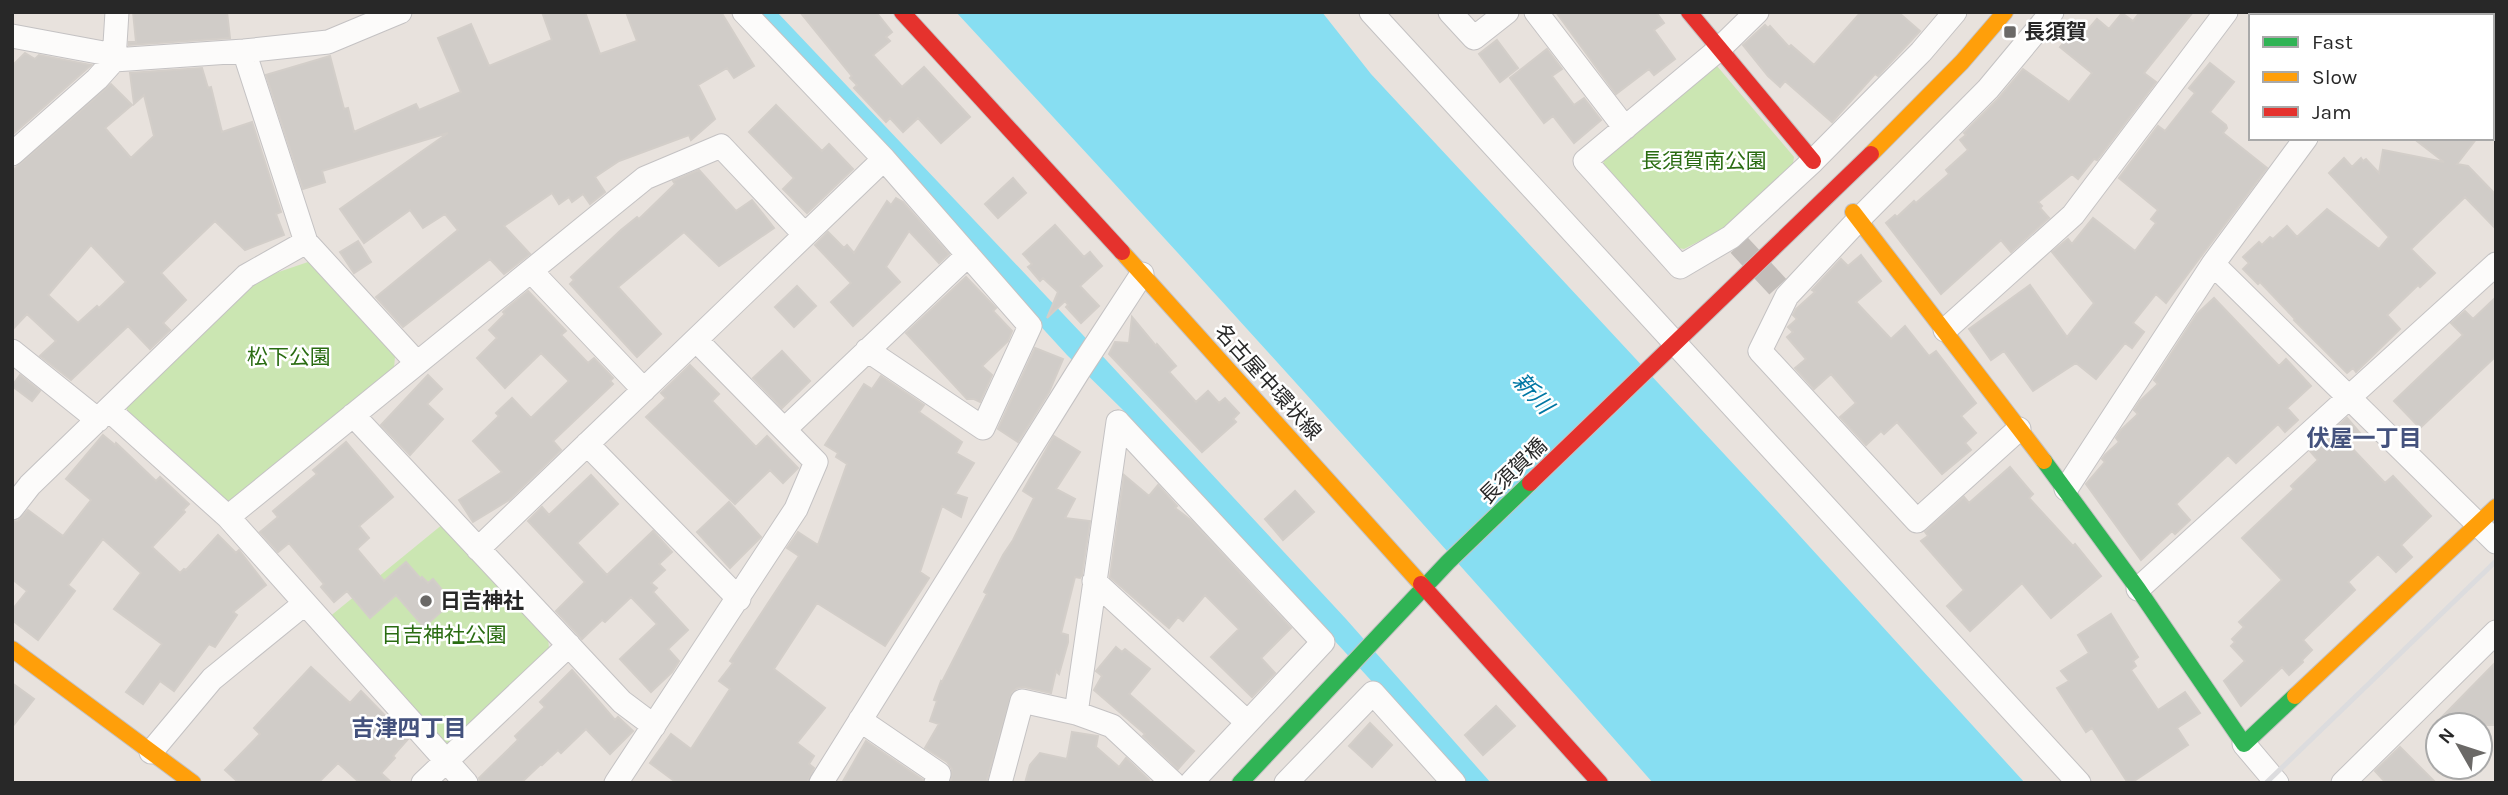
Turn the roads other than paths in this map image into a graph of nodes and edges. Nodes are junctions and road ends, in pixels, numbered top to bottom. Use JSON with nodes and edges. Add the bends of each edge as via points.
{"nodes":[{"id":1,"x":117,"y":12,"type":"edge"},
{"id":2,"x":400,"y":12,"type":"edge"},
{"id":3,"x":744,"y":12,"type":"edge"},
{"id":4,"x":889,"y":12,"type":"edge"},
{"id":5,"x":902,"y":12,"type":"edge"},
{"id":6,"x":1371,"y":12,"type":"edge"},
{"id":7,"x":1450,"y":12,"type":"edge"},
{"id":8,"x":1507,"y":12,"type":"edge"},
{"id":9,"x":1536,"y":12,"type":"edge"},
{"id":10,"x":1689,"y":12,"type":"edge"},
{"id":11,"x":1758,"y":12,"type":"edge"},
{"id":12,"x":1955,"y":12,"type":"edge"},
{"id":13,"x":2005,"y":12,"type":"edge"},
{"id":14,"x":2052,"y":12,"type":"edge"},
{"id":15,"x":2226,"y":12,"type":"edge"},
{"id":16,"x":924,"y":28,"type":"junction"},
{"id":17,"x":12,"y":36,"type":"edge"},
{"id":18,"x":1718,"y":50,"type":"junction"},
{"id":19,"x":244,"y":51,"type":"junction"},
{"id":20,"x":114,"y":57,"type":"junction"},
{"id":21,"x":1625,"y":128,"type":"junction"},
{"id":22,"x":2305,"y":140,"type":"edge"},
{"id":23,"x":12,"y":154,"type":"edge"},
{"id":24,"x":884,"y":159,"type":"junction"},
{"id":25,"x":1813,"y":161,"type":"junction"},
{"id":26,"x":1856,"y":215,"type":"junction"},
{"id":27,"x":806,"y":235,"type":"junction"},
{"id":28,"x":306,"y":242,"type":"junction"},
{"id":29,"x":968,"y":255,"type":"junction"},
{"id":30,"x":2213,"y":264,"type":"junction"},
{"id":31,"x":2496,"y":264,"type":"edge"},
{"id":32,"x":531,"y":271,"type":"junction"},
{"id":33,"x":1143,"y":274,"type":"junction"},
{"id":34,"x":1945,"y":330,"type":"junction"},
{"id":35,"x":696,"y":340,"type":"junction"},
{"id":36,"x":1672,"y":348,"type":"junction"},
{"id":37,"x":867,"y":350,"type":"junction"},
{"id":38,"x":12,"y":351,"type":"edge"},
{"id":39,"x":417,"y":363,"type":"junction"},
{"id":40,"x":644,"y":390,"type":"junction"},
{"id":41,"x":2348,"y":397,"type":"junction"},
{"id":42,"x":104,"y":415,"type":"junction"},
{"id":43,"x":353,"y":415,"type":"junction"},
{"id":44,"x":785,"y":429,"type":"junction"},
{"id":45,"x":2020,"y":429,"type":"junction"},
{"id":46,"x":587,"y":444,"type":"junction"},
{"id":47,"x":2066,"y":489,"type":"junction"},
{"id":48,"x":2496,"y":507,"type":"edge"},
{"id":49,"x":12,"y":508,"type":"edge"},
{"id":50,"x":228,"y":517,"type":"junction"},
{"id":51,"x":2478,"y":524,"type":"junction"},
{"id":52,"x":2496,"y":542,"type":"edge"},
{"id":53,"x":478,"y":549,"type":"junction"},
{"id":54,"x":1094,"y":581,"type":"junction"},
{"id":55,"x":1425,"y":587,"type":"junction"},
{"id":56,"x":2138,"y":589,"type":"junction"},
{"id":57,"x":739,"y":598,"type":"junction"},
{"id":58,"x":304,"y":604,"type":"junction"},
{"id":59,"x":2496,"y":632,"type":"edge"},
{"id":60,"x":569,"y":645,"type":"junction"},
{"id":61,"x":12,"y":649,"type":"edge"},
{"id":62,"x":1076,"y":713,"type":"junction"},
{"id":63,"x":860,"y":720,"type":"junction"},
{"id":64,"x":1247,"y":722,"type":"junction"},
{"id":65,"x":654,"y":726,"type":"junction"},
{"id":66,"x":2244,"y":744,"type":"junction"},
{"id":67,"x":152,"y":752,"type":"junction"},
{"id":68,"x":446,"y":761,"type":"junction"},
{"id":69,"x":193,"y":783,"type":"edge"},
{"id":70,"x":423,"y":783,"type":"edge"},
{"id":71,"x":466,"y":783,"type":"edge"},
{"id":72,"x":616,"y":783,"type":"edge"},
{"id":73,"x":821,"y":783,"type":"edge"},
{"id":74,"x":936,"y":783,"type":"edge"},
{"id":75,"x":1000,"y":783,"type":"edge"},
{"id":76,"x":1172,"y":783,"type":"edge"},
{"id":77,"x":1191,"y":783,"type":"edge"},
{"id":78,"x":1240,"y":783,"type":"edge"},
{"id":79,"x":1286,"y":783,"type":"edge"},
{"id":80,"x":1454,"y":783,"type":"edge"},
{"id":81,"x":1600,"y":783,"type":"edge"},
{"id":82,"x":2079,"y":783,"type":"edge"},
{"id":83,"x":2277,"y":783,"type":"edge"},
{"id":84,"x":2343,"y":783,"type":"edge"}],
"edges":[{"from":1,"to":20,"type":"street"},
{"from":2,"to":19,"type":"street","via":[[328,42]]},
{"from":3,"to":24,"type":"street"},
{"from":4,"to":16,"type":"street"},
{"from":5,"to":16,"type":"street","name":"名古屋中環状線"},
{"from":6,"to":36,"type":"street"},
{"from":7,"to":8,"type":"street","via":[[1474,38]]},
{"from":9,"to":21,"type":"street"},
{"from":10,"to":18,"type":"street"},
{"from":11,"to":18,"type":"street"},
{"from":12,"to":25,"type":"street"},
{"from":13,"to":36,"type":"street","name":"長須賀橋","via":[[1862,163]]},
{"from":14,"to":26,"type":"street","via":[[1988,89]]},
{"from":15,"to":34,"type":"street","via":[[2073,215]]},
{"from":16,"to":33,"type":"street","name":"名古屋中環状線"},
{"from":17,"to":20,"type":"street"},
{"from":18,"to":21,"type":"street"},
{"from":18,"to":25,"type":"street"},
{"from":19,"to":20,"type":"street"},
{"from":19,"to":28,"type":"street"},
{"from":20,"to":23,"type":"street","via":[[97,79]]},
{"from":21,"to":25,"type":"street","via":[[1585,161],[1680,267],[1735,241]]},
{"from":22,"to":30,"type":"street"},
{"from":24,"to":27,"type":"street"},
{"from":24,"to":29,"type":"street"},
{"from":26,"to":34,"type":"street"},
{"from":26,"to":45,"type":"street","via":[[1782,292],[1760,351],[1917,520]]},
{"from":27,"to":32,"type":"street","via":[[721,146],[645,178]]},
{"from":27,"to":35,"type":"street"},
{"from":28,"to":39,"type":"street"},
{"from":28,"to":42,"type":"street","via":[[246,276]]},
{"from":29,"to":37,"type":"street"},
{"from":29,"to":37,"type":"street","via":[[1030,326],[983,428]]},
{"from":30,"to":41,"type":"street"},
{"from":30,"to":47,"type":"street"},
{"from":31,"to":41,"type":"street"},
{"from":32,"to":39,"type":"street"},
{"from":32,"to":40,"type":"street"},
{"from":33,"to":55,"type":"street","name":"名古屋中環状線"},
{"from":33,"to":63,"type":"street"},
{"from":34,"to":45,"type":"street"},
{"from":35,"to":40,"type":"street"},
{"from":35,"to":44,"type":"street"},
{"from":36,"to":55,"type":"street","name":"長須賀橋"},
{"from":36,"to":82,"type":"street"},
{"from":37,"to":44,"type":"street"},
{"from":38,"to":42,"type":"street"},
{"from":39,"to":43,"type":"street"},
{"from":40,"to":46,"type":"street"},
{"from":41,"to":51,"type":"street"},
{"from":41,"to":56,"type":"street"},
{"from":42,"to":49,"type":"street"},
{"from":42,"to":50,"type":"street"},
{"from":43,"to":50,"type":"street"},
{"from":43,"to":53,"type":"street"},
{"from":44,"to":57,"type":"street","via":[[816,462],[796,509]]},
{"from":45,"to":47,"type":"street"},
{"from":46,"to":53,"type":"street"},
{"from":46,"to":57,"type":"street"},
{"from":47,"to":56,"type":"street"},
{"from":48,"to":51,"type":"street"},
{"from":50,"to":58,"type":"street"},
{"from":51,"to":52,"type":"street"},
{"from":51,"to":66,"type":"street"},
{"from":53,"to":60,"type":"street"},
{"from":54,"to":62,"type":"street"},
{"from":54,"to":64,"type":"street"},
{"from":54,"to":64,"type":"street","via":[[1118,422],[1323,642]]},
{"from":55,"to":78,"type":"street","name":"長須賀橋"},
{"from":55,"to":81,"type":"street","name":"名古屋中環状線"},
{"from":56,"to":66,"type":"street"},
{"from":57,"to":65,"type":"street"},
{"from":58,"to":67,"type":"street","via":[[212,679]]},
{"from":58,"to":68,"type":"street"},
{"from":59,"to":84,"type":"street"},
{"from":60,"to":65,"type":"street","via":[[622,702]]},
{"from":60,"to":68,"type":"street"},
{"from":61,"to":67,"type":"street"},
{"from":62,"to":75,"type":"street","via":[[1022,701]]},
{"from":62,"to":76,"type":"street","via":[[1112,726]]},
{"from":63,"to":73,"type":"street"},
{"from":63,"to":74,"type":"street","via":[[939,774]]},
{"from":64,"to":77,"type":"street"},
{"from":65,"to":72,"type":"street"},
{"from":66,"to":83,"type":"street"},
{"from":67,"to":69,"type":"street"},
{"from":68,"to":70,"type":"street"},
{"from":68,"to":71,"type":"street"},
{"from":79,"to":80,"type":"street","via":[[1373,693]]}]}
